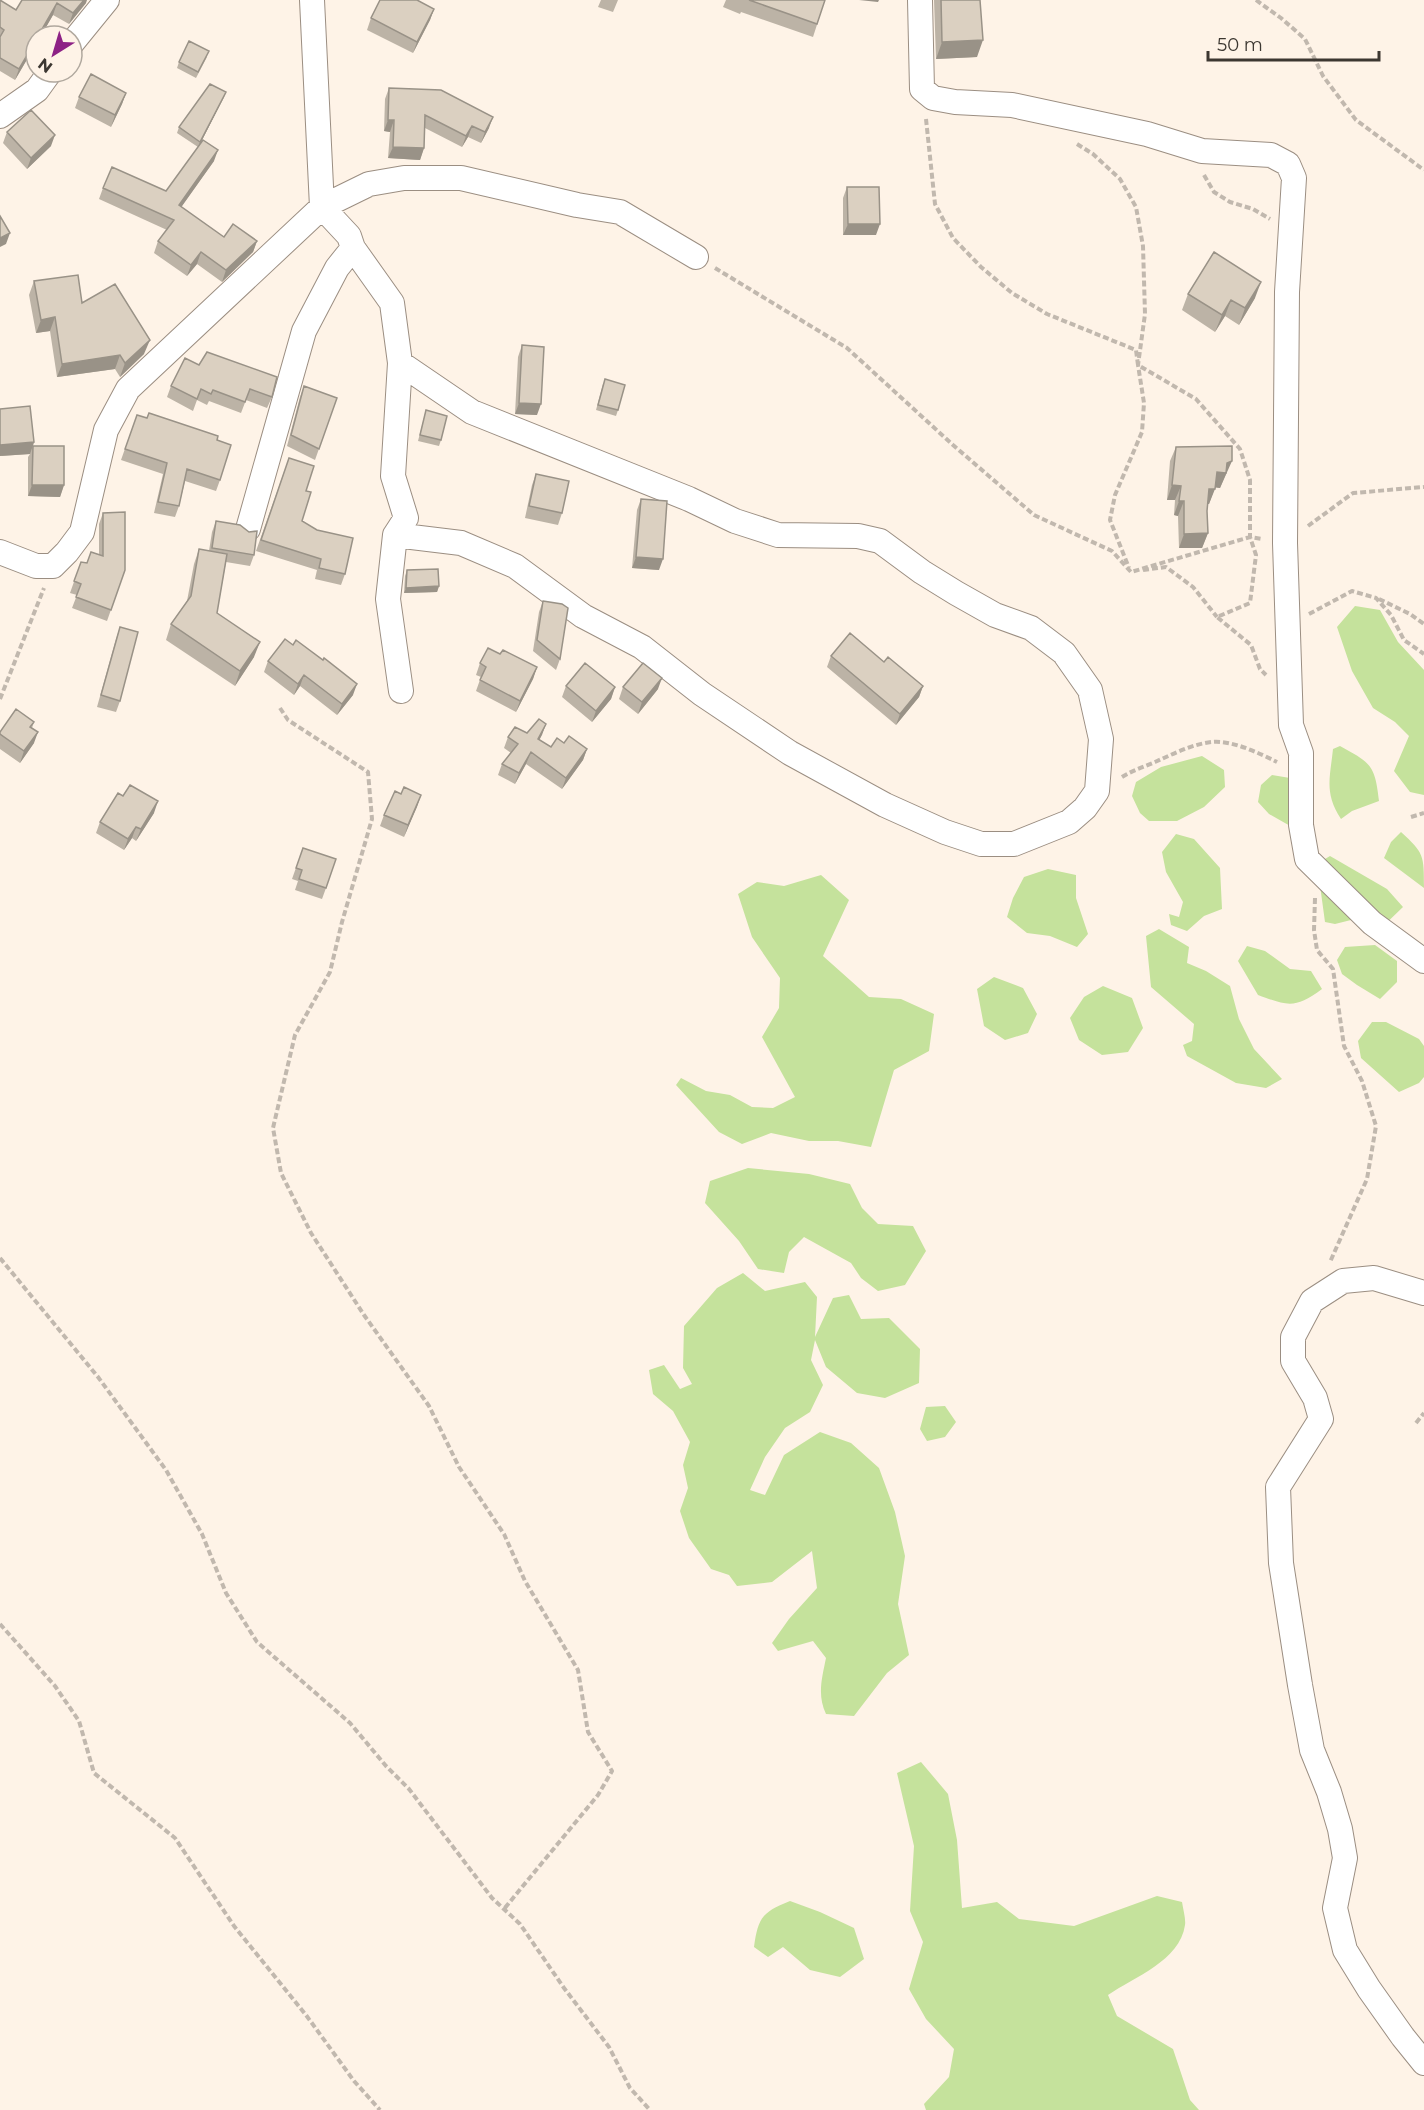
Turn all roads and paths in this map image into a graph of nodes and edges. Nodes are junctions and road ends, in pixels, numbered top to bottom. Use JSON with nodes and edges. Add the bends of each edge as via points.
{"nodes":[{"id":1,"x":107,"y":0,"type":"edge"},
{"id":2,"x":312,"y":0,"type":"edge"},
{"id":3,"x":920,"y":0,"type":"edge"},
{"id":4,"x":1256,"y":0,"type":"edge"},
{"id":5,"x":84,"y":28,"type":"edge"},
{"id":6,"x":41,"y":84,"type":"edge"},
{"id":7,"x":922,"y":89,"type":"junction"},
{"id":8,"x":0,"y":116,"type":"edge"},
{"id":9,"x":1072,"y":142,"type":"dead end"},
{"id":10,"x":1199,"y":168,"type":"dead end"},
{"id":11,"x":1424,"y":171,"type":"edge"},
{"id":12,"x":322,"y":207,"type":"junction"},
{"id":13,"x":1280,"y":224,"type":"dead end"},
{"id":14,"x":353,"y":248,"type":"junction"},
{"id":15,"x":696,"y":257,"type":"joint"},
{"id":16,"x":400,"y":363,"type":"junction"},
{"id":17,"x":1138,"y":365,"type":"junction"},
{"id":18,"x":1424,"y":487,"type":"edge"},
{"id":19,"x":248,"y":529,"type":"edge"},
{"id":20,"x":395,"y":535,"type":"junction"},
{"id":21,"x":1250,"y":537,"type":"junction"},
{"id":22,"x":1285,"y":543,"type":"junction"},
{"id":23,"x":0,"y":552,"type":"edge"},
{"id":24,"x":53,"y":566,"type":"junction"},
{"id":25,"x":1131,"y":572,"type":"junction"},
{"id":26,"x":1376,"y":598,"type":"junction"},
{"id":27,"x":1217,"y":617,"type":"junction"},
{"id":28,"x":1424,"y":624,"type":"edge"},
{"id":29,"x":1287,"y":626,"type":"junction"},
{"id":30,"x":1424,"y":654,"type":"edge"},
{"id":31,"x":1273,"y":681,"type":"dead end"},
{"id":32,"x":401,"y":691,"type":"dead end"},
{"id":33,"x":0,"y":699,"type":"edge"},
{"id":34,"x":280,"y":708,"type":"dead end"},
{"id":35,"x":1283,"y":765,"type":"dead end"},
{"id":36,"x":1097,"y":791,"type":"junction"},
{"id":37,"x":1424,"y":813,"type":"edge"},
{"id":38,"x":1412,"y":817,"type":"dead end"},
{"id":39,"x":1317,"y":868,"type":"junction"},
{"id":40,"x":1424,"y":961,"type":"edge"},
{"id":41,"x":0,"y":1258,"type":"edge"},
{"id":42,"x":1424,"y":1293,"type":"edge"},
{"id":43,"x":1312,"y":1301,"type":"junction"},
{"id":44,"x":1424,"y":1413,"type":"edge"},
{"id":45,"x":1416,"y":1423,"type":"dead end"},
{"id":46,"x":0,"y":1624,"type":"edge"},
{"id":47,"x":504,"y":1909,"type":"junction"},
{"id":48,"x":1424,"y":2063,"type":"edge"},
{"id":49,"x":380,"y":2110,"type":"edge"},
{"id":50,"x":650,"y":2110,"type":"edge"}],
"edges":[{"from":1,"to":5,"type":"street"},
{"from":2,"to":12,"type":"street"},
{"from":3,"to":7,"type":"street"},
{"from":4,"to":11,"type":"path","via":[[1305,39],[1323,76],[1356,120]]},
{"from":6,"to":8,"type":"street"},
{"from":7,"to":17,"type":"path","via":[[935,204],[953,238],[1012,293],[1047,314],[1136,350]]},
{"from":7,"to":22,"type":"street","via":[[933,98],[1012,105],[1147,134],[1202,151],[1271,155],[1288,164],[1294,178],[1287,292]]},
{"from":9,"to":17,"type":"path","via":[[1120,178],[1136,207],[1145,289]]},
{"from":10,"to":13,"type":"path","via":[[1214,192]]},
{"from":12,"to":14,"type":"street","via":[[349,236]]},
{"from":12,"to":15,"type":"street","via":[[369,184],[404,178],[460,178],[620,212]]},
{"from":12,"to":24,"type":"street","via":[[128,388],[106,430],[82,532]]},
{"from":14,"to":16,"type":"street","via":[[392,303]]},
{"from":14,"to":19,"type":"street","via":[[337,268],[304,331]]},
{"from":15,"to":25,"type":"path","via":[[847,348],[1034,515],[1112,551]]},
{"from":16,"to":20,"type":"street","via":[[393,476],[406,518]]},
{"from":16,"to":36,"type":"street","via":[[472,412],[735,521],[778,535],[858,536],[880,542],[956,593],[995,615],[1031,628],[1064,653],[1090,690],[1101,739]]},
{"from":17,"to":21,"type":"path","via":[[1196,399],[1240,449],[1250,480]]},
{"from":17,"to":25,"type":"path","via":[[1144,403],[1142,432],[1115,495],[1110,520]]},
{"from":18,"to":22,"type":"path","via":[[1353,493]]},
{"from":20,"to":32,"type":"street","via":[[388,599]]},
{"from":20,"to":36,"type":"street","via":[[461,543],[515,566],[583,616],[642,647],[702,694],[790,753],[885,805],[945,832],[981,844],[1014,844],[1070,822]]},
{"from":21,"to":22,"type":"path"},
{"from":21,"to":25,"type":"path"},
{"from":21,"to":27,"type":"path","via":[[1256,555],[1250,603]]},
{"from":22,"to":29,"type":"street"},
{"from":23,"to":24,"type":"street","via":[[36,566]]},
{"from":24,"to":33,"type":"path"},
{"from":25,"to":27,"type":"path","via":[[1166,567],[1193,587]]},
{"from":26,"to":28,"type":"path"},
{"from":26,"to":29,"type":"path","via":[[1352,591]]},
{"from":26,"to":30,"type":"path","via":[[1391,615],[1404,640]]},
{"from":27,"to":31,"type":"path","via":[[1251,645],[1260,669]]},
{"from":29,"to":39,"type":"street","via":[[1291,725],[1301,753],[1300,825],[1307,859]]},
{"from":34,"to":47,"type":"path","via":[[288,720],[368,772],[372,819],[330,972],[295,1035],[273,1128],[281,1173],[311,1233],[429,1406],[459,1467],[504,1533],[525,1581],[578,1670],[588,1732],[612,1771],[598,1795]]},
{"from":35,"to":36,"type":"path","via":[[1251,749],[1213,742],[1135,768]]},
{"from":37,"to":38,"type":"path"},
{"from":39,"to":40,"type":"street","via":[[1372,922]]},
{"from":39,"to":43,"type":"path","via":[[1317,950],[1333,969],[1344,1046],[1362,1081],[1376,1126],[1367,1179]]},
{"from":41,"to":47,"type":"path","via":[[98,1377],[166,1470],[202,1534],[226,1593],[257,1642],[350,1723],[409,1789]]},
{"from":42,"to":43,"type":"street","via":[[1374,1278],[1343,1281]]},
{"from":43,"to":48,"type":"street","via":[[1293,1336],[1293,1361],[1316,1398],[1321,1419],[1278,1487],[1281,1563],[1312,1750],[1329,1792],[1345,1858],[1335,1908],[1345,1950]]},
{"from":44,"to":45,"type":"path"},
{"from":46,"to":49,"type":"path","via":[[55,1686],[79,1721],[94,1773],[175,1838],[234,1926]]},
{"from":47,"to":50,"type":"path","via":[[520,1924],[609,2048],[630,2088]]}]}
